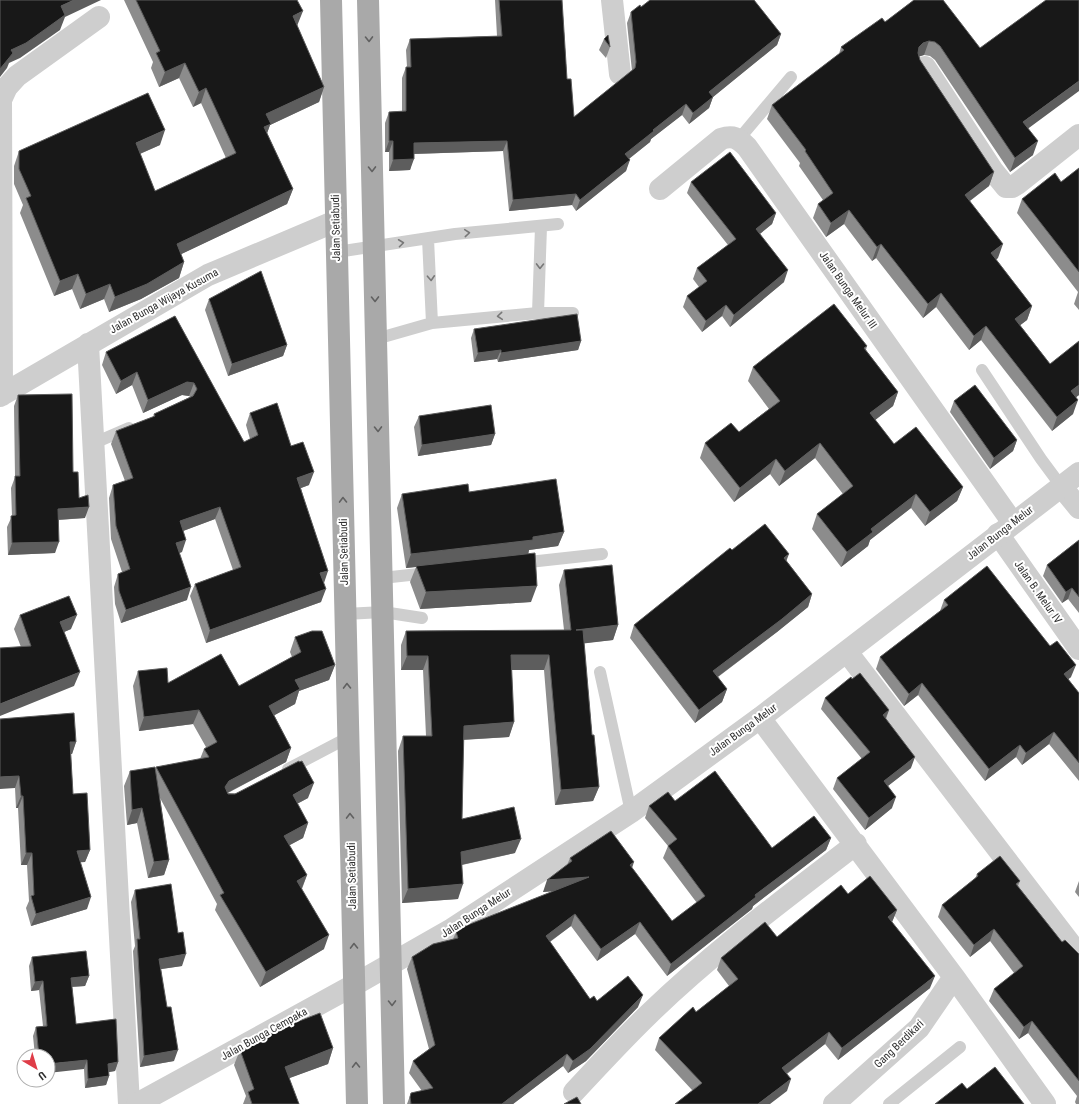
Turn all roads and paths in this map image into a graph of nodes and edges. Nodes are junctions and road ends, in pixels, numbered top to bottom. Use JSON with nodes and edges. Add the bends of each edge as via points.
{"nodes":[{"id":1,"x":331,"y":0,"type":"edge"},
{"id":2,"x":368,"y":0,"type":"edge"},
{"id":3,"x":612,"y":0,"type":"edge"},
{"id":4,"x":99,"y":17,"type":"dead end"},
{"id":5,"x":925,"y":67,"type":"edge"},
{"id":6,"x":620,"y":74,"type":"dead end"},
{"id":7,"x":791,"y":77,"type":"dead end"},
{"id":8,"x":1079,"y":135,"type":"edge"},
{"id":9,"x":739,"y":140,"type":"junction"},
{"id":10,"x":660,"y":189,"type":"dead end"},
{"id":11,"x":336,"y":220,"type":"junction"},
{"id":12,"x":558,"y":224,"type":"dead end"},
{"id":13,"x":541,"y":227,"type":"junction"},
{"id":14,"x":428,"y":239,"type":"junction"},
{"id":15,"x":374,"y":246,"type":"junction"},
{"id":16,"x":337,"y":252,"type":"junction"},
{"id":17,"x":538,"y":313,"type":"junction"},
{"id":18,"x":573,"y":313,"type":"edge"},
{"id":19,"x":432,"y":322,"type":"junction"},
{"id":20,"x":376,"y":339,"type":"junction"},
{"id":21,"x":88,"y":344,"type":"junction"},
{"id":22,"x":982,"y":370,"type":"dead end"},
{"id":23,"x":1,"y":396,"type":"edge"},
{"id":24,"x":142,"y":422,"type":"edge"},
{"id":25,"x":92,"y":444,"type":"junction"},
{"id":26,"x":1079,"y":473,"type":"edge"},
{"id":27,"x":1061,"y":486,"type":"junction"},
{"id":28,"x":1079,"y":508,"type":"edge"},
{"id":29,"x":1005,"y":528,"type":"junction"},
{"id":30,"x":602,"y":554,"type":"dead end"},
{"id":31,"x":508,"y":564,"type":"edge"},
{"id":32,"x":437,"y":572,"type":"edge"},
{"id":33,"x":382,"y":578,"type":"junction"},
{"id":34,"x":383,"y":612,"type":"junction"},
{"id":35,"x":345,"y":614,"type":"junction"},
{"id":36,"x":422,"y":618,"type":"dead end"},
{"id":37,"x":1079,"y":649,"type":"edge"},
{"id":38,"x":847,"y":652,"type":"junction"},
{"id":39,"x":600,"y":672,"type":"dead end"},
{"id":40,"x":760,"y":718,"type":"junction"},
{"id":41,"x":348,"y":737,"type":"junction"},
{"id":42,"x":276,"y":776,"type":"edge"},
{"id":43,"x":631,"y":812,"type":"junction"},
{"id":44,"x":856,"y":844,"type":"junction"},
{"id":45,"x":1079,"y":955,"type":"edge"},
{"id":46,"x":391,"y":964,"type":"junction"},
{"id":47,"x":954,"y":976,"type":"junction"},
{"id":48,"x":354,"y":985,"type":"junction"},
{"id":49,"x":960,"y":1047,"type":"dead end"},
{"id":50,"x":574,"y":1092,"type":"dead end"},
{"id":51,"x":1044,"y":1103,"type":"edge"},
{"id":52,"x":129,"y":1104,"type":"edge"},
{"id":53,"x":137,"y":1104,"type":"edge"},
{"id":54,"x":357,"y":1104,"type":"edge"},
{"id":55,"x":394,"y":1104,"type":"edge"},
{"id":56,"x":834,"y":1104,"type":"edge"},
{"id":57,"x":889,"y":1104,"type":"edge"}],
"edges":[{"from":1,"to":11,"type":"main road","name":"Jalan Setiabudi"},
{"from":2,"to":15,"type":"main road","one_way":true},
{"from":3,"to":6,"type":"street"},
{"from":4,"to":23,"type":"street","via":[[17,76],[6,87],[1,100]]},
{"from":5,"to":8,"type":"street","via":[[1006,187],[1017,184]]},
{"from":7,"to":9,"type":"lane"},
{"from":9,"to":10,"type":"street","via":[[731,136],[721,139]]},
{"from":9,"to":29,"type":"street","name":"Jalan Bunga Melur III","via":[[747,147]]},
{"from":11,"to":16,"type":"main road","name":"Jalan Setiabudi"},
{"from":11,"to":21,"type":"street","name":"Jalan Bunga Wijaya Kusuma","via":[[208,275]]},
{"from":12,"to":13,"type":"lane"},
{"from":14,"to":13,"type":"lane","one_way":true,"via":[[454,234]]},
{"from":13,"to":17,"type":"lane","one_way":true},
{"from":15,"to":14,"type":"lane","one_way":true},
{"from":14,"to":19,"type":"lane","one_way":true},
{"from":15,"to":16,"type":"lane"},
{"from":15,"to":20,"type":"main road","one_way":true},
{"from":35,"to":16,"type":"main road","name":"Jalan Setiabudi","one_way":true},
{"from":17,"to":18,"type":"lane"},
{"from":17,"to":19,"type":"lane","one_way":true},
{"from":19,"to":20,"type":"lane"},
{"from":20,"to":33,"type":"main road","one_way":true},
{"from":21,"to":23,"type":"street","name":"Jalan Bunga Wijaya Kusuma"},
{"from":21,"to":25,"type":"street"},
{"from":22,"to":27,"type":"lane"},
{"from":24,"to":25,"type":"lane"},
{"from":25,"to":52,"type":"street"},
{"from":26,"to":27,"type":"street","name":"Jalan Bunga Melur"},
{"from":27,"to":28,"type":"street"},
{"from":27,"to":29,"type":"street","name":"Jalan Bunga Melur"},
{"from":29,"to":37,"type":"street","name":"Jalan B. Melur IV"},
{"from":29,"to":38,"type":"street","name":"Jalan Bunga Melur"},
{"from":30,"to":31,"type":"lane"},
{"from":32,"to":33,"type":"lane"},
{"from":33,"to":34,"type":"main road"},
{"from":34,"to":35,"type":"lane"},
{"from":34,"to":36,"type":"lane"},
{"from":34,"to":46,"type":"main road"},
{"from":41,"to":35,"type":"main road","name":"Jalan Setiabudi","one_way":true},
{"from":38,"to":40,"type":"street","name":"Jalan Bunga Melur"},
{"from":38,"to":45,"type":"street"},
{"from":39,"to":43,"type":"lane"},
{"from":40,"to":43,"type":"street","name":"Jalan Bunga Melur"},
{"from":40,"to":44,"type":"street"},
{"from":41,"to":42,"type":"lane"},
{"from":48,"to":41,"type":"main road","name":"Jalan Setiabudi","one_way":true},
{"from":43,"to":46,"type":"street","name":"Jalan Bunga Melur","via":[[452,929]]},
{"from":44,"to":47,"type":"street"},
{"from":44,"to":50,"type":"street","via":[[776,905],[693,974],[650,1013]]},
{"from":46,"to":48,"type":"street","name":"Jalan Bunga Cempaka"},
{"from":46,"to":55,"type":"main road","one_way":true},
{"from":47,"to":51,"type":"street"},
{"from":47,"to":56,"type":"street","name":"Gang Berdikari","via":[[919,1028]]},
{"from":48,"to":53,"type":"street","name":"Jalan Bunga Cempaka"},
{"from":54,"to":48,"type":"main road","name":"Jalan Setiabudi","one_way":true},
{"from":49,"to":57,"type":"lane"}]}
